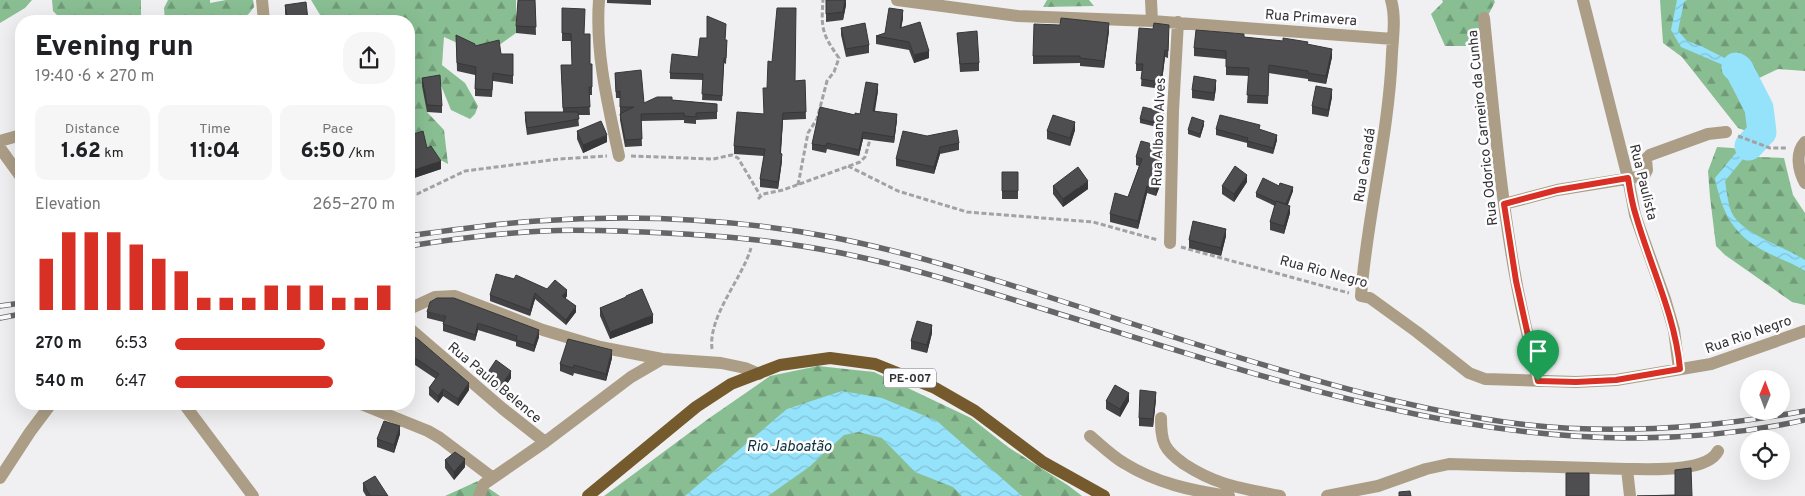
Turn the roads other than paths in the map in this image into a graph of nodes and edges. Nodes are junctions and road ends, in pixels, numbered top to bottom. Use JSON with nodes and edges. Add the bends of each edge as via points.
{"nodes":[{"id":1,"x":262,"y":0,"type":"edge"},
{"id":2,"x":599,"y":0,"type":"edge"},
{"id":3,"x":897,"y":0,"type":"edge"},
{"id":4,"x":1151,"y":0,"type":"edge"},
{"id":5,"x":1391,"y":0,"type":"edge"},
{"id":6,"x":1583,"y":0,"type":"edge"},
{"id":7,"x":263,"y":15,"type":"edge"},
{"id":8,"x":1484,"y":18,"type":"dead end"},
{"id":9,"x":1152,"y":21,"type":"junction"},
{"id":10,"x":1178,"y":22,"type":"junction"},
{"id":11,"x":1393,"y":39,"type":"junction"},
{"id":12,"x":1726,"y":132,"type":"road end"},
{"id":13,"x":15,"y":137,"type":"edge"},
{"id":14,"x":0,"y":141,"type":"edge"},
{"id":15,"x":1805,"y":142,"type":"edge"},
{"id":16,"x":0,"y":148,"type":"edge"},
{"id":17,"x":619,"y":156,"type":"road end"},
{"id":18,"x":15,"y":169,"type":"edge"},
{"id":19,"x":1628,"y":178,"type":"junction"},
{"id":20,"x":1805,"y":183,"type":"edge"},
{"id":21,"x":1504,"y":204,"type":"junction"},
{"id":22,"x":1170,"y":243,"type":"road end"},
{"id":23,"x":1361,"y":296,"type":"joint"},
{"id":24,"x":415,"y":306,"type":"edge"},
{"id":25,"x":1805,"y":331,"type":"edge"},
{"id":26,"x":415,"y":333,"type":"edge"},
{"id":27,"x":662,"y":359,"type":"junction"},
{"id":28,"x":1680,"y":369,"type":"junction"},
{"id":29,"x":759,"y":374,"type":"junction"},
{"id":30,"x":1538,"y":381,"type":"junction"},
{"id":31,"x":46,"y":410,"type":"edge"},
{"id":32,"x":188,"y":410,"type":"edge"},
{"id":33,"x":375,"y":410,"type":"edge"},
{"id":34,"x":1160,"y":418,"type":"dead end"},
{"id":35,"x":1090,"y":436,"type":"dead end"},
{"id":36,"x":545,"y":442,"type":"junction"},
{"id":37,"x":1718,"y":451,"type":"dead end"},
{"id":38,"x":1627,"y":469,"type":"junction"},
{"id":39,"x":0,"y":478,"type":"edge"},
{"id":40,"x":493,"y":478,"type":"junction"},
{"id":41,"x":253,"y":496,"type":"edge"},
{"id":42,"x":479,"y":496,"type":"edge"},
{"id":43,"x":588,"y":496,"type":"edge"},
{"id":44,"x":1104,"y":496,"type":"edge"},
{"id":45,"x":1228,"y":496,"type":"edge"},
{"id":46,"x":1280,"y":496,"type":"edge"},
{"id":47,"x":1327,"y":496,"type":"edge"},
{"id":48,"x":1630,"y":496,"type":"edge"}],
"edges":[{"from":1,"to":7,"type":"street"},
{"from":2,"to":17,"type":"street","via":[[600,48]]},
{"from":3,"to":9,"type":"street","name":"Rua Primavera","via":[[1018,16]]},
{"from":4,"to":9,"type":"street"},
{"from":5,"to":11,"type":"street","name":"Rua Canadá"},
{"from":6,"to":19,"type":"street","name":"Rua Paulista"},
{"from":8,"to":21,"type":"street","name":"Rua Odorico Carneiro da Cunha"},
{"from":9,"to":10,"type":"street","name":"Rua Primavera"},
{"from":10,"to":11,"type":"street","name":"Rua Primavera"},
{"from":10,"to":22,"type":"street","name":"Rua Albano Alves"},
{"from":11,"to":23,"type":"street","name":"Rua Canadá","via":[[1387,118]]},
{"from":12,"to":19,"type":"street","via":[[1708,134],[1650,155],[1646,159],[1644,176]]},
{"from":13,"to":14,"type":"street"},
{"from":15,"to":20,"type":"street","via":[[1800,147],[1798,164]]},
{"from":16,"to":18,"type":"street"},
{"from":19,"to":21,"type":"street","via":[[1557,190]]},
{"from":19,"to":28,"type":"street","name":"Rua Paulista","via":[[1635,215],[1674,330]]},
{"from":21,"to":30,"type":"street","name":"Rua Odorico Carneiro da Cunha","via":[[1516,281]]},
{"from":23,"to":30,"type":"street","name":"Rua Rio Negro","via":[[1370,298],[1474,375],[1485,379]]},
{"from":24,"to":27,"type":"street","via":[[435,297],[454,296],[575,340]]},
{"from":25,"to":28,"type":"street","name":"Rua Rio Negro","via":[[1711,364]]},
{"from":26,"to":36,"type":"street","name":"Rua Paulo Belence"},
{"from":27,"to":29,"type":"street","via":[[721,363]]},
{"from":27,"to":36,"type":"street","name":"Rua Paulo Belence","via":[[631,377]]},
{"from":28,"to":30,"type":"street","name":"Rua Rio Negro","via":[[1616,380]]},
{"from":29,"to":43,"type":"main road","number":"PE-007","via":[[731,384],[696,407]]},
{"from":29,"to":44,"type":"main road","number":"PE-007","via":[[780,365],[830,358],[875,364],[935,388],[975,411],[1043,462]]},
{"from":31,"to":39,"type":"street"},
{"from":32,"to":41,"type":"street"},
{"from":33,"to":40,"type":"street","via":[[434,435]]},
{"from":34,"to":46,"type":"street","via":[[1166,447],[1193,470],[1225,485]]},
{"from":35,"to":45,"type":"street","via":[[1124,463],[1158,480]]},
{"from":36,"to":40,"type":"street"},
{"from":37,"to":38,"type":"street","via":[[1715,456],[1691,466]]},
{"from":38,"to":47,"type":"street","via":[[1449,464],[1378,486]]},
{"from":38,"to":48,"type":"street"},
{"from":40,"to":42,"type":"street","via":[[484,484]]}]}
